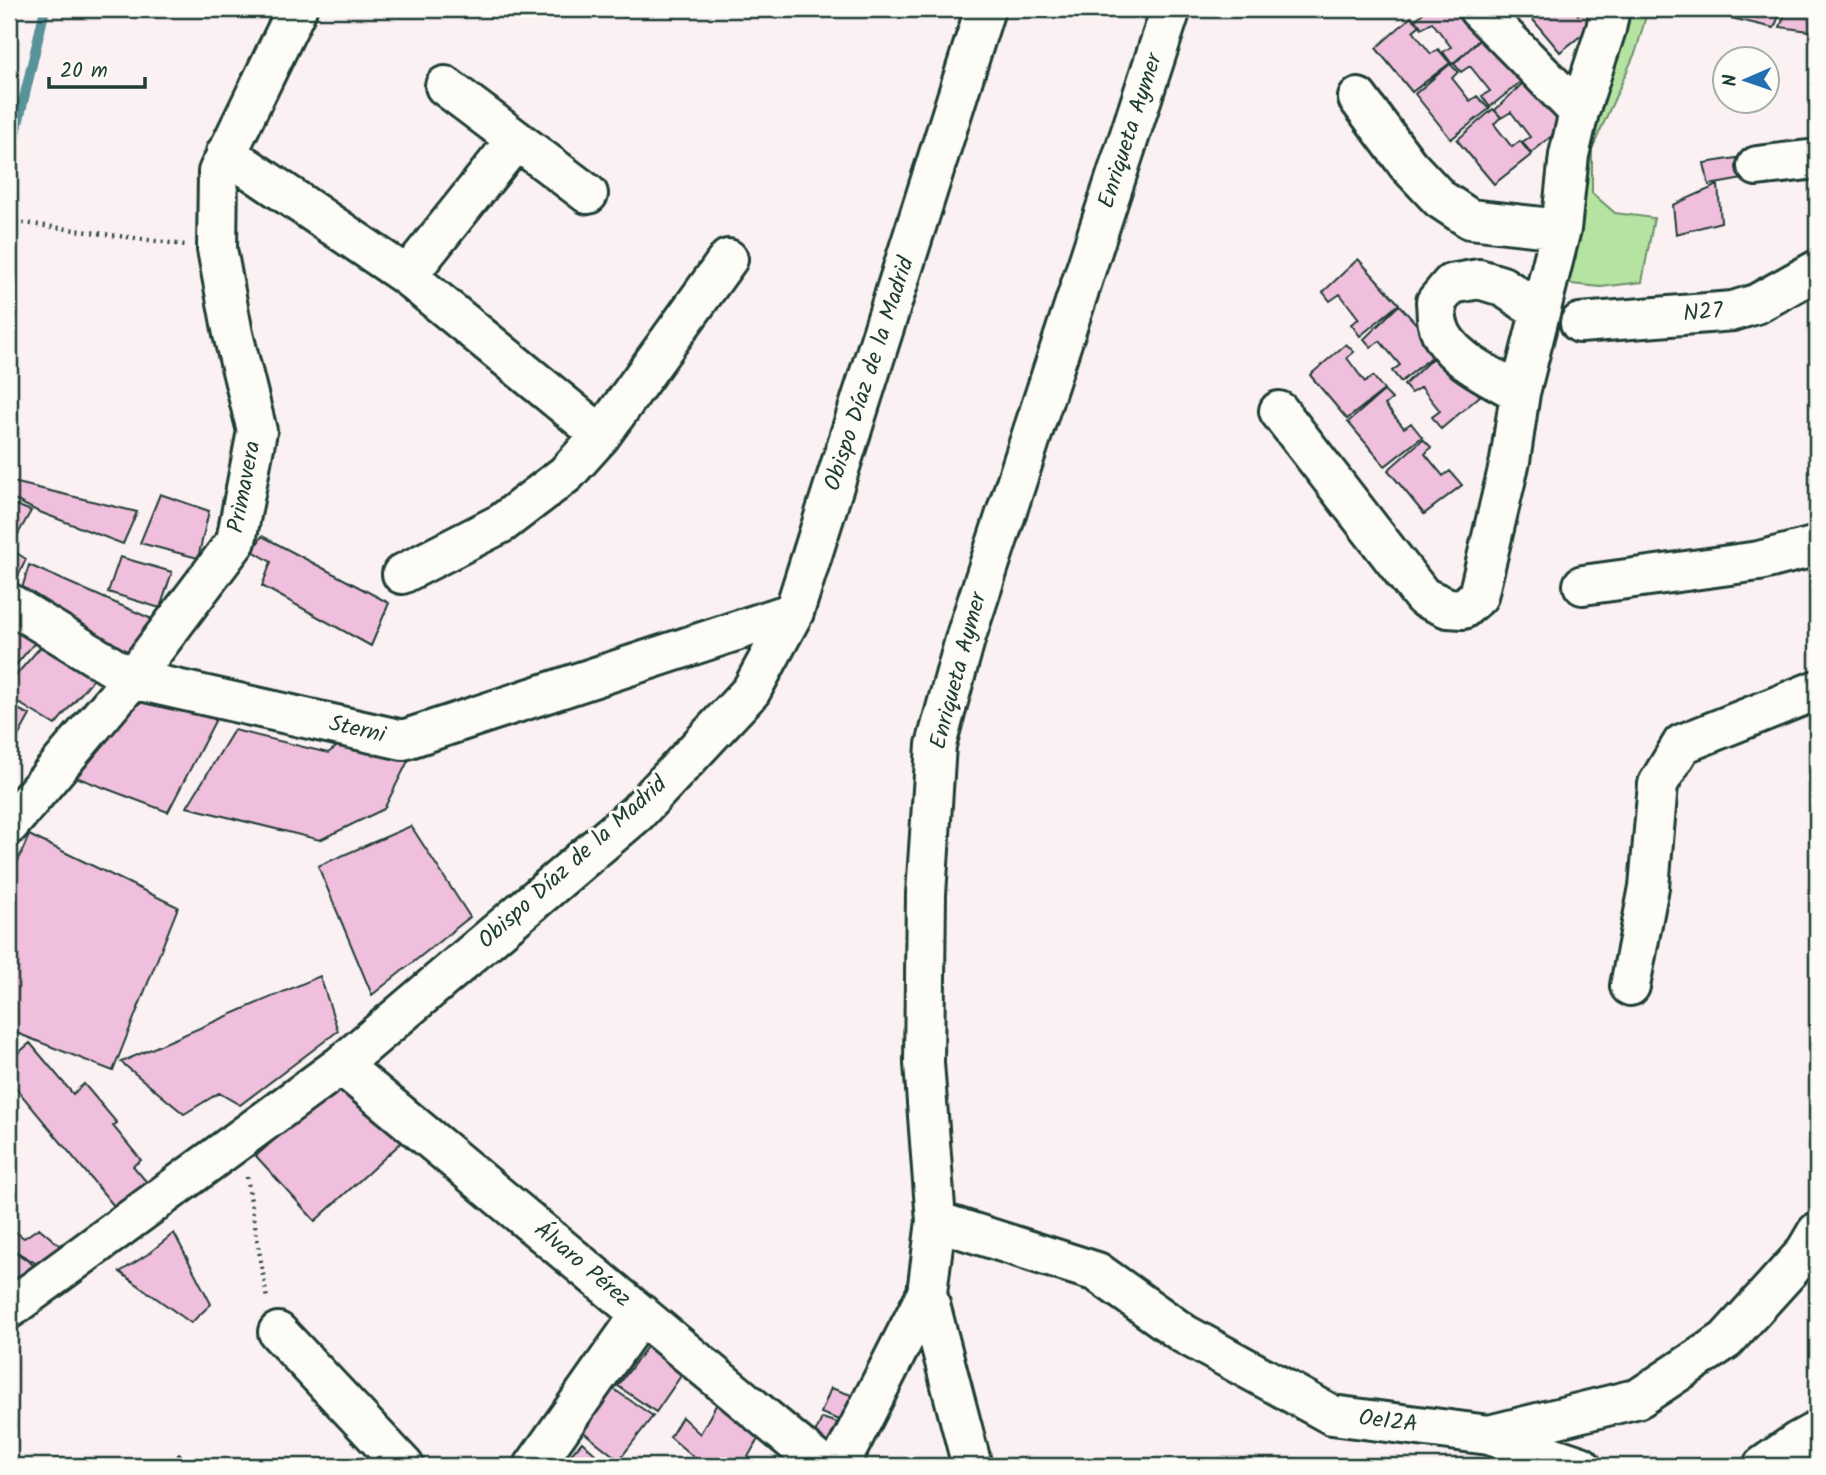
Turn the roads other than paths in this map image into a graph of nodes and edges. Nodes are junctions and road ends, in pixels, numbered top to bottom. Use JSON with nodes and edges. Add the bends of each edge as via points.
{"nodes":[{"id":1,"x":297,"y":9,"type":"edge"},
{"id":2,"x":985,"y":9,"type":"edge"},
{"id":3,"x":1171,"y":9,"type":"edge"},
{"id":4,"x":1479,"y":9,"type":"edge"},
{"id":5,"x":1610,"y":9,"type":"edge"},
{"id":6,"x":445,"y":86,"type":"dead end"},
{"id":7,"x":1358,"y":99,"type":"dead end"},
{"id":8,"x":1578,"y":112,"type":"junction"},
{"id":9,"x":516,"y":140,"type":"junction"},
{"id":10,"x":226,"y":153,"type":"junction"},
{"id":11,"x":1817,"y":159,"type":"edge"},
{"id":12,"x":1758,"y":166,"type":"dead end"},
{"id":13,"x":588,"y":194,"type":"dead end"},
{"id":14,"x":1561,"y":229,"type":"junction"},
{"id":15,"x":728,"y":259,"type":"dead end"},
{"id":16,"x":1817,"y":270,"type":"edge"},
{"id":17,"x":407,"y":276,"type":"junction"},
{"id":18,"x":1539,"y":312,"type":"junction"},
{"id":19,"x":1580,"y":323,"type":"dead end"},
{"id":20,"x":1520,"y":393,"type":"junction"},
{"id":21,"x":1279,"y":411,"type":"dead end"},
{"id":22,"x":601,"y":435,"type":"junction"},
{"id":23,"x":1817,"y":546,"type":"edge"},
{"id":24,"x":402,"y":574,"type":"dead end"},
{"id":25,"x":1583,"y":585,"type":"dead end"},
{"id":26,"x":9,"y":603,"type":"edge"},
{"id":27,"x":794,"y":612,"type":"junction"},
{"id":28,"x":132,"y":679,"type":"junction"},
{"id":29,"x":1817,"y":690,"type":"edge"},
{"id":30,"x":9,"y":825,"type":"edge"},
{"id":31,"x":1630,"y":986,"type":"dead end"},
{"id":32,"x":341,"y":1065,"type":"junction"},
{"id":33,"x":936,"y":1221,"type":"junction"},
{"id":34,"x":1817,"y":1232,"type":"edge"},
{"id":35,"x":927,"y":1293,"type":"junction"},
{"id":36,"x":9,"y":1309,"type":"edge"},
{"id":37,"x":640,"y":1314,"type":"junction"},
{"id":38,"x":278,"y":1332,"type":"road end"},
{"id":39,"x":1817,"y":1431,"type":"edge"},
{"id":40,"x":1489,"y":1435,"type":"junction"},
{"id":41,"x":404,"y":1466,"type":"edge"},
{"id":42,"x":534,"y":1466,"type":"edge"},
{"id":43,"x":823,"y":1466,"type":"edge"},
{"id":44,"x":839,"y":1466,"type":"edge"},
{"id":45,"x":972,"y":1466,"type":"edge"},
{"id":46,"x":1581,"y":1466,"type":"edge"},
{"id":47,"x":1763,"y":1466,"type":"edge"}],
"edges":[{"from":1,"to":10,"type":"street","name":"Primavera"},
{"from":2,"to":27,"type":"street","name":"Obispo Díaz de la Madrid"},
{"from":3,"to":33,"type":"street","name":"Enriqueta Aymer","via":[[966,636],[936,745],[926,894],[924,1063]]},
{"from":4,"to":8,"type":"street"},
{"from":5,"to":8,"type":"street"},
{"from":6,"to":9,"type":"street"},
{"from":7,"to":14,"type":"street","via":[[1440,199],[1470,219]]},
{"from":8,"to":14,"type":"street"},
{"from":9,"to":13,"type":"street"},
{"from":9,"to":17,"type":"street"},
{"from":10,"to":17,"type":"street"},
{"from":10,"to":28,"type":"street","name":"Primavera","via":[[218,172],[217,249],[257,432],[236,541]]},
{"from":11,"to":12,"type":"street"},
{"from":14,"to":18,"type":"street"},
{"from":15,"to":22,"type":"street"},
{"from":16,"to":19,"type":"street","name":"N27","via":[[1756,304],[1733,311]]},
{"from":17,"to":22,"type":"street"},
{"from":18,"to":20,"type":"street"},
{"from":18,"to":20,"type":"street","via":[[1503,286],[1479,279],[1451,284],[1436,302],[1438,325],[1452,348],[1470,365]]},
{"from":20,"to":21,"type":"street","via":[[1510,461],[1478,596],[1463,609],[1423,597]]},
{"from":22,"to":24,"type":"street","via":[[566,474],[502,523]]},
{"from":23,"to":25,"type":"street","via":[[1759,561]]},
{"from":26,"to":28,"type":"street","name":"Sterni"},
{"from":27,"to":28,"type":"street","name":"Sterni","via":[[403,740]]},
{"from":27,"to":32,"type":"street","name":"Obispo Díaz de la Madrid","via":[[751,691],[637,813]]},
{"from":28,"to":30,"type":"street","name":"Primavera"},
{"from":29,"to":31,"type":"street","via":[[1682,744],[1658,784],[1649,887]]},
{"from":32,"to":36,"type":"street","name":"Obispo Díaz de la Madrid"},
{"from":32,"to":37,"type":"street","name":"Álvaro Pérez"},
{"from":33,"to":35,"type":"street","name":"Enriqueta Aymer"},
{"from":33,"to":40,"type":"street","name":"Oe12A","via":[[1097,1272],[1184,1335],[1332,1415]]},
{"from":34,"to":40,"type":"street","name":"Oe12A","via":[[1804,1254],[1726,1340],[1639,1398]]},
{"from":35,"to":44,"type":"street","name":"Enriqueta Aymer"},
{"from":35,"to":45,"type":"street"},
{"from":37,"to":42,"type":"street"},
{"from":37,"to":43,"type":"street","name":"Álvaro Pérez"},
{"from":38,"to":41,"type":"street"},
{"from":39,"to":47,"type":"street"},
{"from":40,"to":46,"type":"street"}]}
